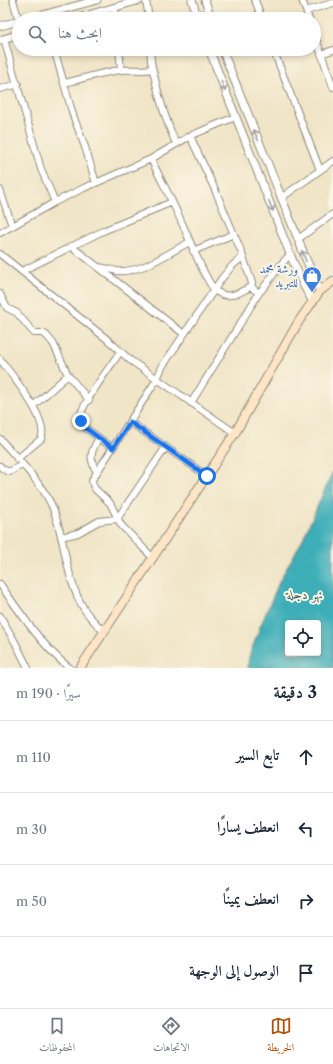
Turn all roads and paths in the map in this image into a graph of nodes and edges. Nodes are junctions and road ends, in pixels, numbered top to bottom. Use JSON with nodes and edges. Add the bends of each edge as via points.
{"nodes":[{"id":1,"x":13,"y":0,"type":"edge"},
{"id":2,"x":140,"y":0,"type":"edge"},
{"id":3,"x":146,"y":0,"type":"edge"},
{"id":4,"x":192,"y":0,"type":"edge"},
{"id":5,"x":205,"y":0,"type":"edge"},
{"id":6,"x":255,"y":0,"type":"edge"},
{"id":7,"x":302,"y":0,"type":"edge"},
{"id":8,"x":92,"y":1,"type":"edge"},
{"id":9,"x":333,"y":4,"type":"edge"},
{"id":10,"x":115,"y":7,"type":"junction"},
{"id":11,"x":306,"y":11,"type":"joint"},
{"id":12,"x":16,"y":12,"type":"edge"},
{"id":13,"x":53,"y":12,"type":"edge"},
{"id":14,"x":98,"y":12,"type":"edge"},
{"id":15,"x":115,"y":12,"type":"edge"},
{"id":16,"x":148,"y":12,"type":"edge"},
{"id":17,"x":196,"y":12,"type":"edge"},
{"id":18,"x":209,"y":12,"type":"edge"},
{"id":19,"x":259,"y":12,"type":"edge"},
{"id":20,"x":12,"y":23,"type":"edge"},
{"id":21,"x":0,"y":26,"type":"edge"},
{"id":22,"x":12,"y":36,"type":"edge"},
{"id":23,"x":2,"y":39,"type":"edge"},
{"id":24,"x":333,"y":50,"type":"edge"},
{"id":25,"x":321,"y":54,"type":"joint"},
{"id":26,"x":56,"y":56,"type":"edge"},
{"id":27,"x":120,"y":56,"type":"edge"},
{"id":28,"x":150,"y":56,"type":"edge"},
{"id":29,"x":212,"y":56,"type":"edge"},
{"id":30,"x":225,"y":56,"type":"edge"},
{"id":31,"x":276,"y":56,"type":"edge"},
{"id":32,"x":152,"y":69,"type":"junction"},
{"id":33,"x":121,"y":70,"type":"junction"},
{"id":34,"x":64,"y":83,"type":"junction"},
{"id":35,"x":18,"y":84,"type":"junction"},
{"id":36,"x":333,"y":87,"type":"edge"},
{"id":37,"x":0,"y":89,"type":"edge"},
{"id":38,"x":235,"y":117,"type":"junction"},
{"id":39,"x":190,"y":136,"type":"junction"},
{"id":40,"x":176,"y":144,"type":"junction"},
{"id":41,"x":151,"y":159,"type":"junction"},
{"id":42,"x":333,"y":161,"type":"edge"},
{"id":43,"x":320,"y":170,"type":"junction"},
{"id":44,"x":96,"y":183,"type":"junction"},
{"id":45,"x":0,"y":190,"type":"edge"},
{"id":46,"x":281,"y":198,"type":"junction"},
{"id":47,"x":55,"y":202,"type":"junction"},
{"id":48,"x":172,"y":202,"type":"junction"},
{"id":49,"x":333,"y":214,"type":"edge"},
{"id":50,"x":12,"y":226,"type":"junction"},
{"id":51,"x":0,"y":233,"type":"edge"},
{"id":52,"x":234,"y":234,"type":"junction"},
{"id":53,"x":298,"y":239,"type":"junction"},
{"id":54,"x":190,"y":242,"type":"junction"},
{"id":55,"x":71,"y":246,"type":"junction"},
{"id":56,"x":193,"y":251,"type":"junction"},
{"id":57,"x":0,"y":254,"type":"edge"},
{"id":58,"x":290,"y":254,"type":"junction"},
{"id":59,"x":243,"y":257,"type":"junction"},
{"id":60,"x":97,"y":267,"type":"junction"},
{"id":61,"x":22,"y":271,"type":"junction"},
{"id":62,"x":333,"y":280,"type":"edge"},
{"id":63,"x":251,"y":287,"type":"junction"},
{"id":64,"x":214,"y":290,"type":"junction"},
{"id":65,"x":320,"y":291,"type":"junction"},
{"id":66,"x":259,"y":293,"type":"junction"},
{"id":67,"x":0,"y":294,"type":"edge"},
{"id":68,"x":313,"y":302,"type":"junction"},
{"id":69,"x":184,"y":334,"type":"junction"},
{"id":70,"x":120,"y":352,"type":"junction"},
{"id":71,"x":0,"y":359,"type":"edge"},
{"id":72,"x":68,"y":375,"type":"junction"},
{"id":73,"x":158,"y":379,"type":"junction"},
{"id":74,"x":89,"y":400,"type":"junction"},
{"id":75,"x":191,"y":403,"type":"junction"},
{"id":76,"x":33,"y":406,"type":"junction"},
{"id":77,"x":130,"y":422,"type":"junction"},
{"id":78,"x":235,"y":433,"type":"junction"},
{"id":79,"x":99,"y":438,"type":"junction"},
{"id":80,"x":0,"y":439,"type":"edge"},
{"id":81,"x":166,"y":447,"type":"junction"},
{"id":82,"x":113,"y":448,"type":"junction"},
{"id":83,"x":17,"y":459,"type":"junction"},
{"id":84,"x":22,"y":465,"type":"junction"},
{"id":85,"x":0,"y":466,"type":"edge"},
{"id":86,"x":97,"y":472,"type":"junction"},
{"id":87,"x":207,"y":476,"type":"junction"},
{"id":88,"x":117,"y":519,"type":"junction"},
{"id":89,"x":61,"y":537,"type":"junction"},
{"id":90,"x":153,"y":558,"type":"junction"},
{"id":91,"x":0,"y":584,"type":"edge"},
{"id":92,"x":0,"y":616,"type":"edge"},
{"id":93,"x":104,"y":632,"type":"junction"},
{"id":94,"x":28,"y":668,"type":"edge"},
{"id":95,"x":70,"y":668,"type":"edge"},
{"id":96,"x":80,"y":668,"type":"edge"}],
"edges":[{"from":1,"to":12,"type":"street"},
{"from":2,"to":10,"type":"street"},
{"from":3,"to":16,"type":"street"},
{"from":4,"to":17,"type":"street"},
{"from":5,"to":18,"type":"street"},
{"from":6,"to":19,"type":"street"},
{"from":7,"to":11,"type":"street"},
{"from":8,"to":13,"type":"street"},
{"from":9,"to":11,"type":"street"},
{"from":10,"to":14,"type":"street"},
{"from":10,"to":15,"type":"street"},
{"from":20,"to":21,"type":"street"},
{"from":22,"to":23,"type":"street"},
{"from":23,"to":35,"type":"street"},
{"from":24,"to":25,"type":"street"},
{"from":25,"to":36,"type":"street"},
{"from":26,"to":34,"type":"street"},
{"from":27,"to":33,"type":"street"},
{"from":28,"to":32,"type":"street"},
{"from":29,"to":38,"type":"street","one_way":true},
{"from":46,"to":30,"type":"street","one_way":true},
{"from":31,"to":43,"type":"street"},
{"from":32,"to":33,"type":"street"},
{"from":32,"to":40,"type":"street","via":[[165,118]]},
{"from":33,"to":34,"type":"street"},
{"from":34,"to":44,"type":"street"},
{"from":35,"to":37,"type":"street"},
{"from":35,"to":47,"type":"street","via":[[41,169]]},
{"from":38,"to":39,"type":"street"},
{"from":38,"to":58,"type":"street","one_way":true},
{"from":39,"to":40,"type":"street"},
{"from":39,"to":52,"type":"street"},
{"from":40,"to":41,"type":"street"},
{"from":41,"to":44,"type":"street"},
{"from":41,"to":48,"type":"street"},
{"from":42,"to":43,"type":"street"},
{"from":43,"to":46,"type":"street"},
{"from":44,"to":47,"type":"street"},
{"from":45,"to":50,"type":"street"},
{"from":46,"to":53,"type":"street"},
{"from":47,"to":50,"type":"street"},
{"from":48,"to":54,"type":"street"},
{"from":48,"to":55,"type":"street"},
{"from":49,"to":53,"type":"street"},
{"from":50,"to":51,"type":"street"},
{"from":52,"to":56,"type":"street"},
{"from":52,"to":59,"type":"street"},
{"from":65,"to":53,"type":"street","one_way":true},
{"from":54,"to":56,"type":"street"},
{"from":54,"to":60,"type":"street","via":[[151,263],[136,268],[118,271]]},
{"from":55,"to":60,"type":"street"},
{"from":55,"to":61,"type":"street"},
{"from":56,"to":64,"type":"street"},
{"from":57,"to":61,"type":"street"},
{"from":58,"to":66,"type":"street"},
{"from":58,"to":68,"type":"street"},
{"from":59,"to":63,"type":"street"},
{"from":59,"to":64,"type":"street","via":[[226,272]]},
{"from":60,"to":69,"type":"street"},
{"from":61,"to":70,"type":"street"},
{"from":62,"to":65,"type":"main road"},
{"from":63,"to":64,"type":"street","via":[[230,296]]},
{"from":63,"to":66,"type":"street"},
{"from":64,"to":69,"type":"street"},
{"from":65,"to":68,"type":"main road"},
{"from":66,"to":75,"type":"street"},
{"from":67,"to":72,"type":"street","via":[[7,308],[17,313],[34,333],[43,333],[47,336]]},
{"from":68,"to":78,"type":"main road","via":[[299,321]]},
{"from":69,"to":73,"type":"street","via":[[162,367]]},
{"from":70,"to":73,"type":"street"},
{"from":70,"to":74,"type":"street"},
{"from":71,"to":76,"type":"street"},
{"from":72,"to":74,"type":"street"},
{"from":72,"to":76,"type":"street"},
{"from":73,"to":75,"type":"street"},
{"from":73,"to":77,"type":"street"},
{"from":74,"to":79,"type":"street","via":[[81,415],[81,421],[84,427]]},
{"from":75,"to":78,"type":"street"},
{"from":76,"to":83,"type":"street","via":[[41,421],[43,435],[40,441]]},
{"from":77,"to":81,"type":"street"},
{"from":77,"to":82,"type":"street"},
{"from":78,"to":87,"type":"main road"},
{"from":79,"to":82,"type":"street"},
{"from":79,"to":86,"type":"street","via":[[91,455]]},
{"from":80,"to":83,"type":"street"},
{"from":81,"to":87,"type":"street"},
{"from":81,"to":88,"type":"street"},
{"from":82,"to":86,"type":"street"},
{"from":83,"to":84,"type":"street"},
{"from":84,"to":85,"type":"street","via":[[8,472]]},
{"from":84,"to":89,"type":"street","via":[[50,503]]},
{"from":86,"to":88,"type":"street","via":[[92,480],[93,487],[110,503]]},
{"from":87,"to":90,"type":"main road"},
{"from":88,"to":89,"type":"street","via":[[105,519],[78,533]]},
{"from":88,"to":90,"type":"street"},
{"from":89,"to":93,"type":"street","via":[[77,595],[84,609]]},
{"from":90,"to":93,"type":"main road"},
{"from":91,"to":95,"type":"street","via":[[43,642]]},
{"from":92,"to":94,"type":"street"},
{"from":93,"to":96,"type":"main road"}]}
